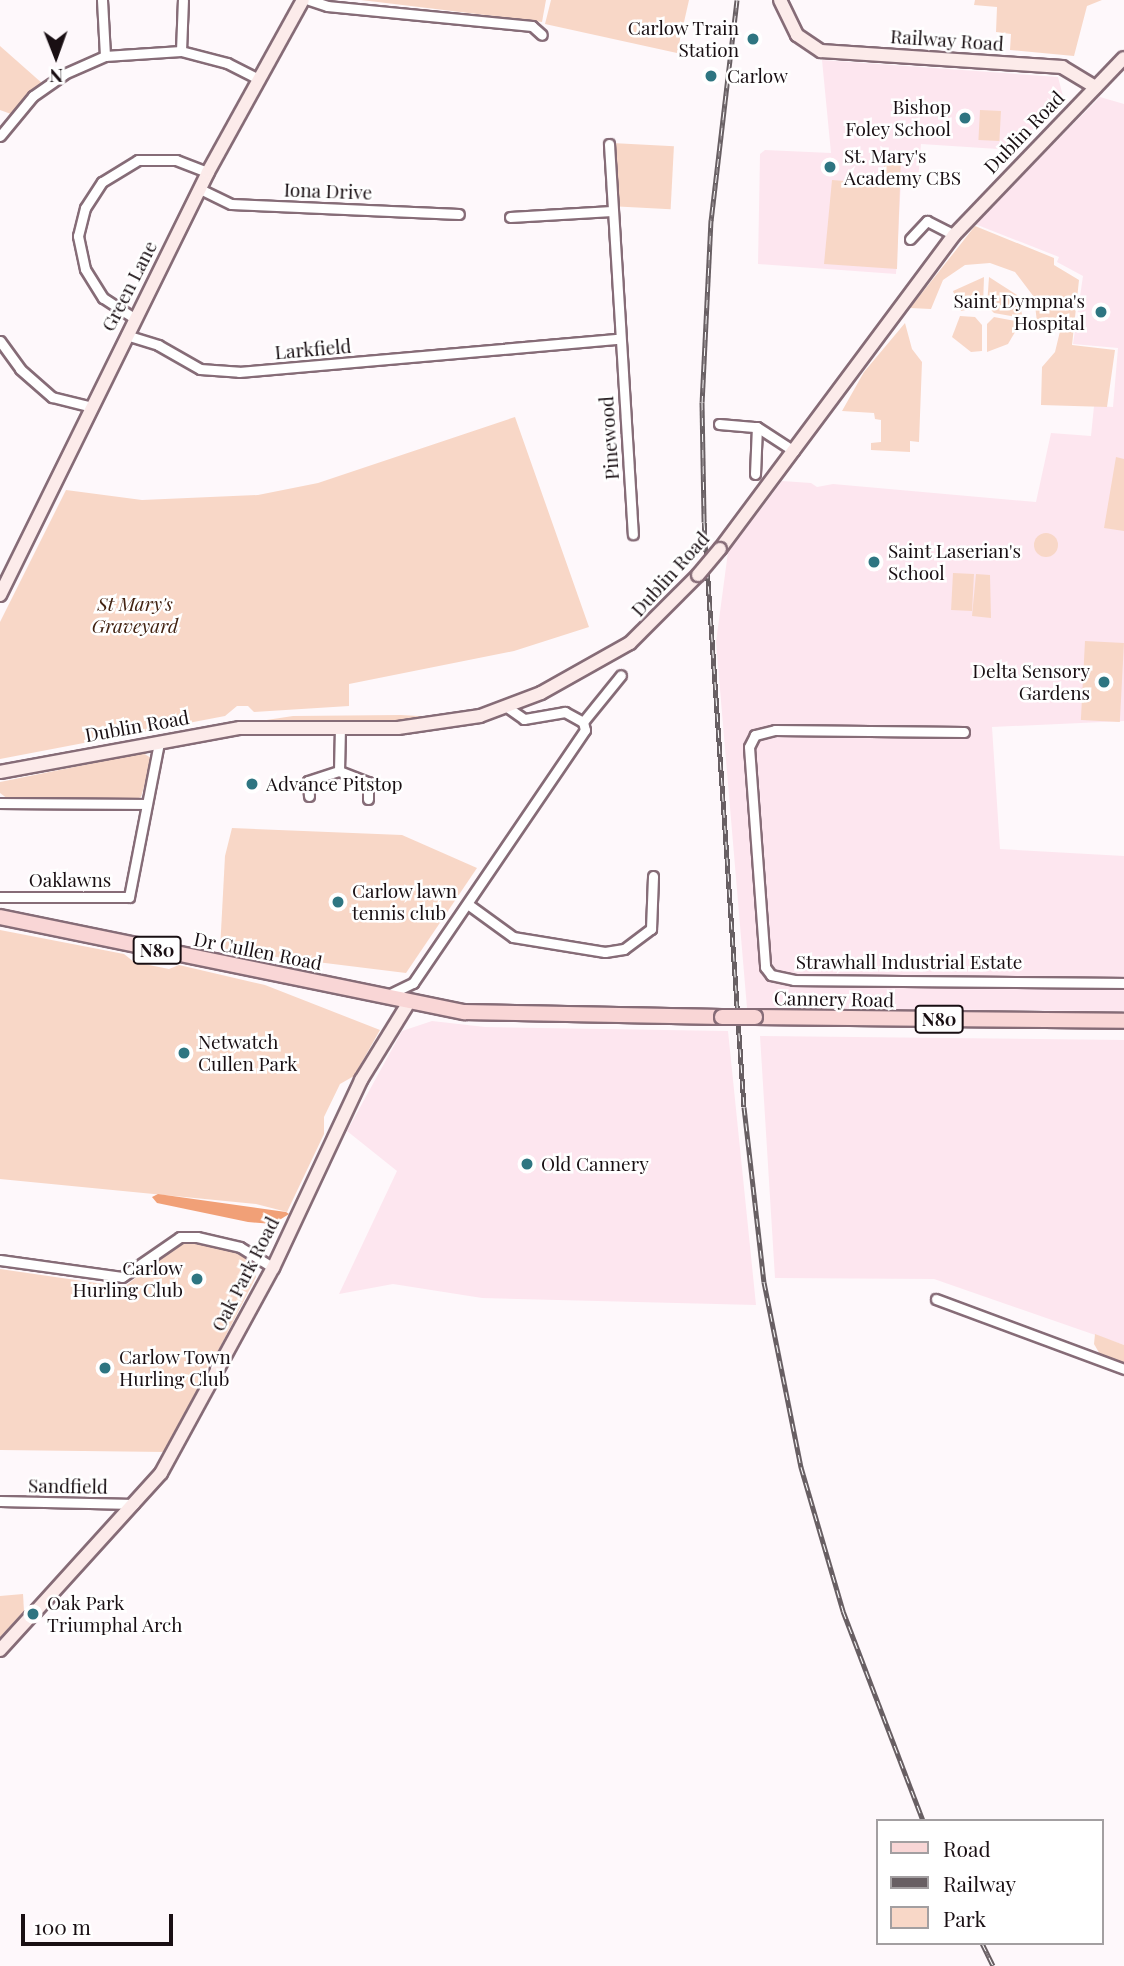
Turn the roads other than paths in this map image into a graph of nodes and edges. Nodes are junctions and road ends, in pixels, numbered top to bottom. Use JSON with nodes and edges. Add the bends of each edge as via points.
{"nodes":[{"id":1,"x":102,"y":0,"type":"edge"},
{"id":2,"x":183,"y":0,"type":"edge"},
{"id":3,"x":303,"y":0,"type":"edge"},
{"id":4,"x":309,"y":0,"type":"edge"},
{"id":5,"x":779,"y":0,"type":"edge"},
{"id":6,"x":542,"y":35,"type":"dead end"},
{"id":7,"x":181,"y":51,"type":"junction"},
{"id":8,"x":105,"y":56,"type":"junction"},
{"id":9,"x":1124,"y":58,"type":"edge"},
{"id":10,"x":259,"y":79,"type":"junction"},
{"id":11,"x":1095,"y":87,"type":"junction"},
{"id":12,"x":1,"y":131,"type":"edge"},
{"id":13,"x":609,"y":144,"type":"dead end"},
{"id":14,"x":208,"y":172,"type":"junction"},
{"id":15,"x":200,"y":189,"type":"junction"},
{"id":16,"x":612,"y":211,"type":"junction"},
{"id":17,"x":459,"y":214,"type":"dead end"},
{"id":18,"x":510,"y":217,"type":"dead end"},
{"id":19,"x":954,"y":235,"type":"junction"},
{"id":20,"x":910,"y":240,"type":"dead end"},
{"id":21,"x":134,"y":318,"type":"junction"},
{"id":22,"x":126,"y":335,"type":"junction"},
{"id":23,"x":619,"y":339,"type":"junction"},
{"id":24,"x":0,"y":341,"type":"edge"},
{"id":25,"x":4,"y":355,"type":"edge"},
{"id":26,"x":92,"y":407,"type":"junction"},
{"id":27,"x":719,"y":424,"type":"dead end"},
{"id":28,"x":757,"y":427,"type":"junction"},
{"id":29,"x":794,"y":451,"type":"junction"},
{"id":30,"x":755,"y":474,"type":"dead end"},
{"id":31,"x":633,"y":534,"type":"dead end"},
{"id":32,"x":0,"y":595,"type":"edge"},
{"id":33,"x":621,"y":676,"type":"dead end"},
{"id":34,"x":508,"y":708,"type":"junction"},
{"id":35,"x":583,"y":722,"type":"junction"},
{"id":36,"x":340,"y":727,"type":"junction"},
{"id":37,"x":964,"y":732,"type":"dead end"},
{"id":38,"x":159,"y":742,"type":"junction"},
{"id":39,"x":339,"y":771,"type":"junction"},
{"id":40,"x":0,"y":772,"type":"edge"},
{"id":41,"x":309,"y":796,"type":"dead end"},
{"id":42,"x":368,"y":799,"type":"dead end"},
{"id":43,"x":0,"y":803,"type":"edge"},
{"id":44,"x":146,"y":804,"type":"junction"},
{"id":45,"x":653,"y":876,"type":"dead end"},
{"id":46,"x":0,"y":897,"type":"edge"},
{"id":47,"x":469,"y":905,"type":"junction"},
{"id":48,"x":0,"y":917,"type":"edge"},
{"id":49,"x":1124,"y":983,"type":"edge"},
{"id":50,"x":414,"y":984,"type":"junction"},
{"id":51,"x":386,"y":995,"type":"junction"},
{"id":52,"x":415,"y":1004,"type":"junction"},
{"id":53,"x":1124,"y":1021,"type":"edge"},
{"id":54,"x":0,"y":1260,"type":"edge"},
{"id":55,"x":273,"y":1268,"type":"junction"},
{"id":56,"x":936,"y":1299,"type":"dead end"},
{"id":57,"x":1124,"y":1369,"type":"edge"},
{"id":58,"x":0,"y":1500,"type":"edge"},
{"id":59,"x":136,"y":1504,"type":"junction"},
{"id":60,"x":0,"y":1650,"type":"edge"}],
"edges":[{"from":1,"to":8,"type":"street"},
{"from":2,"to":7,"type":"street"},
{"from":3,"to":10,"type":"main road","name":"Green Lane"},
{"from":4,"to":6,"type":"street","via":[[327,6],[532,26]]},
{"from":5,"to":11,"type":"main road","name":"Railway Road","via":[[797,35],[821,51],[1062,67]]},
{"from":7,"to":8,"type":"street"},
{"from":7,"to":10,"type":"street","via":[[227,63]]},
{"from":8,"to":12,"type":"street","via":[[51,82]]},
{"from":9,"to":11,"type":"main road","name":"Dublin Road"},
{"from":10,"to":14,"type":"main road","name":"Green Lane"},
{"from":11,"to":19,"type":"main road","name":"Dublin Road"},
{"from":13,"to":16,"type":"street","name":"Pinewood"},
{"from":14,"to":15,"type":"main road","name":"Green Lane"},
{"from":14,"to":21,"type":"street","via":[[176,160],[138,160],[102,182],[85,208],[78,236],[85,270],[103,298]]},
{"from":15,"to":17,"type":"street","name":"Iona Drive","via":[[231,204]]},
{"from":15,"to":21,"type":"main road","name":"Green Lane"},
{"from":16,"to":18,"type":"street"},
{"from":16,"to":23,"type":"street","name":"Pinewood"},
{"from":19,"to":20,"type":"street","via":[[927,221]]},
{"from":19,"to":29,"type":"main road","name":"Dublin Road"},
{"from":21,"to":22,"type":"main road","name":"Green Lane"},
{"from":22,"to":23,"type":"street","name":"Larkfield","via":[[158,345],[200,369],[239,372]]},
{"from":22,"to":26,"type":"main road","name":"Green Lane"},
{"from":23,"to":31,"type":"street","name":"Pinewood"},
{"from":24,"to":25,"type":"street"},
{"from":25,"to":26,"type":"street","via":[[52,397]]},
{"from":26,"to":32,"type":"main road","name":"Green Lane"},
{"from":27,"to":28,"type":"street"},
{"from":28,"to":29,"type":"street"},
{"from":28,"to":30,"type":"street"},
{"from":29,"to":34,"type":"main road","name":"Dublin Road","bridge":true,"via":[[720,550],[631,643]]},
{"from":33,"to":35,"type":"street"},
{"from":34,"to":35,"type":"street","via":[[524,719],[565,712]]},
{"from":34,"to":36,"type":"main road","name":"Dublin Road","via":[[430,726]]},
{"from":35,"to":47,"type":"street","via":[[579,743]]},
{"from":36,"to":38,"type":"main road","name":"Dublin Road","via":[[240,728]]},
{"from":36,"to":39,"type":"street"},
{"from":37,"to":49,"type":"street","name":"Strawhall Industrial Estate","via":[[775,730],[755,734],[749,747],[765,967],[771,975],[794,980]]},
{"from":38,"to":40,"type":"main road","name":"Dublin Road"},
{"from":38,"to":44,"type":"street","name":"Oaklawns"},
{"from":39,"to":41,"type":"street","via":[[308,781]]},
{"from":39,"to":42,"type":"street","via":[[368,782]]},
{"from":43,"to":44,"type":"street"},
{"from":44,"to":46,"type":"street","name":"Oaklawns","via":[[129,897]]},
{"from":45,"to":47,"type":"street","via":[[651,929],[624,949],[605,952],[513,937]]},
{"from":47,"to":50,"type":"street"},
{"from":48,"to":51,"type":"main road","name":"Dr Cullen Road","number":"N80"},
{"from":50,"to":51,"type":"street"},
{"from":50,"to":52,"type":"street"},
{"from":51,"to":52,"type":"main road","number":"N80"},
{"from":52,"to":53,"type":"main road","name":"Cannery Road","number":"N80","bridge":true,"via":[[464,1012]]},
{"from":52,"to":55,"type":"main road","name":"Oak Park Road","via":[[361,1080]]},
{"from":54,"to":55,"type":"street","via":[[122,1277],[180,1237],[197,1237],[240,1247]]},
{"from":55,"to":59,"type":"main road","name":"Oak Park Road","via":[[161,1473]]},
{"from":56,"to":57,"type":"street"},
{"from":58,"to":59,"type":"street","name":"Sandfield"},
{"from":59,"to":60,"type":"main road","name":"Oak Park Road"}]}
